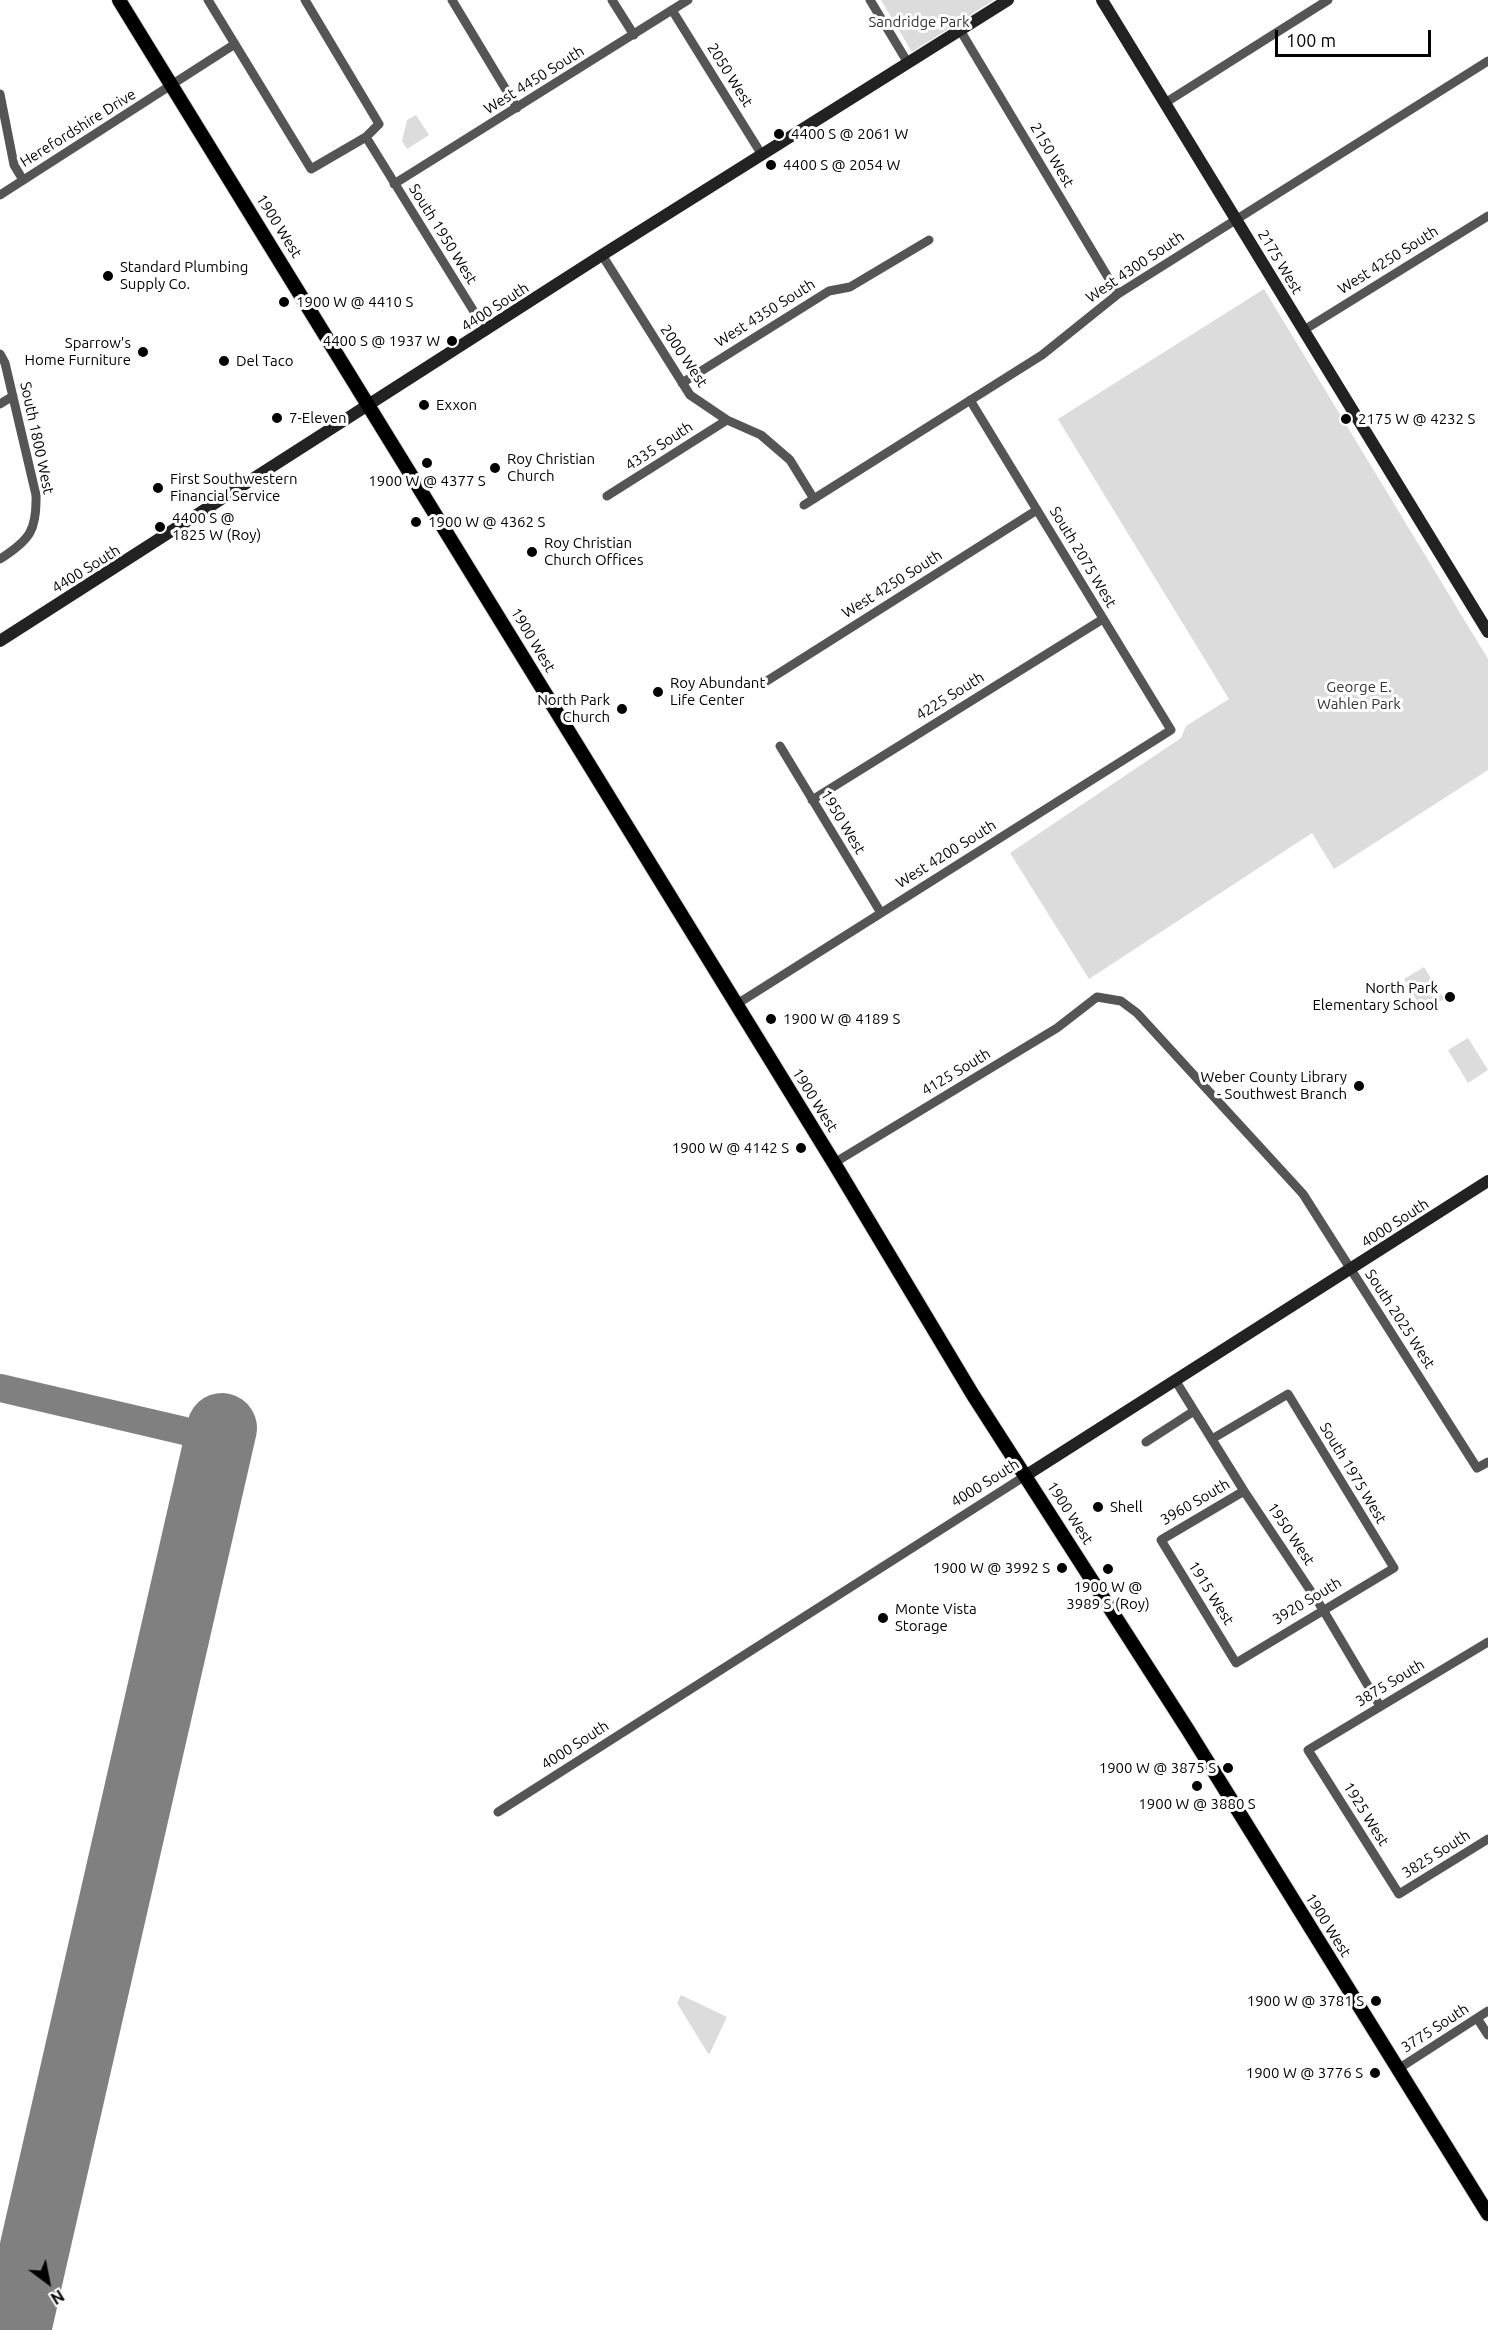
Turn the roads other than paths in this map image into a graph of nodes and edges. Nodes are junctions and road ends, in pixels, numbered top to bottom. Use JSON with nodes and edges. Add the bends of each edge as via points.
{"nodes":[{"id":1,"x":119,"y":0,"type":"edge"},
{"id":2,"x":208,"y":0,"type":"edge"},
{"id":3,"x":305,"y":0,"type":"edge"},
{"id":4,"x":452,"y":0,"type":"edge"},
{"id":5,"x":612,"y":0,"type":"edge"},
{"id":6,"x":688,"y":0,"type":"edge"},
{"id":7,"x":870,"y":0,"type":"edge"},
{"id":8,"x":1008,"y":0,"type":"edge"},
{"id":9,"x":1102,"y":0,"type":"edge"},
{"id":10,"x":1328,"y":0,"type":"edge"},
{"id":11,"x":672,"y":10,"type":"junction"},
{"id":12,"x":960,"y":30,"type":"junction"},
{"id":13,"x":634,"y":34,"type":"junction"},
{"id":14,"x":235,"y":44,"type":"junction"},
{"id":15,"x":1488,"y":61,"type":"edge"},
{"id":16,"x":908,"y":63,"type":"junction"},
{"id":17,"x":172,"y":86,"type":"junction"},
{"id":18,"x":0,"y":94,"type":"edge"},
{"id":19,"x":1165,"y":103,"type":"junction"},
{"id":20,"x":518,"y":108,"type":"junction"},
{"id":21,"x":366,"y":137,"type":"junction"},
{"id":22,"x":762,"y":155,"type":"junction"},
{"id":23,"x":23,"y":180,"type":"junction"},
{"id":24,"x":394,"y":184,"type":"junction"},
{"id":25,"x":0,"y":195,"type":"edge"},
{"id":26,"x":1488,"y":216,"type":"edge"},
{"id":27,"x":1236,"y":219,"type":"junction"},
{"id":28,"x":929,"y":240,"type":"dead end"},
{"id":29,"x":602,"y":255,"type":"junction"},
{"id":30,"x":1118,"y":294,"type":"junction"},
{"id":31,"x":1304,"y":330,"type":"junction"},
{"id":32,"x":486,"y":331,"type":"junction"},
{"id":33,"x":0,"y":354,"type":"edge"},
{"id":34,"x":682,"y":383,"type":"junction"},
{"id":35,"x":13,"y":396,"type":"junction"},
{"id":36,"x":970,"y":400,"type":"junction"},
{"id":37,"x":0,"y":404,"type":"edge"},
{"id":38,"x":370,"y":405,"type":"junction"},
{"id":39,"x":727,"y":420,"type":"junction"},
{"id":40,"x":607,"y":496,"type":"dead end"},
{"id":41,"x":814,"y":499,"type":"junction"},
{"id":42,"x":804,"y":505,"type":"dead end"},
{"id":43,"x":1037,"y":510,"type":"junction"},
{"id":44,"x":0,"y":559,"type":"edge"},
{"id":45,"x":1103,"y":618,"type":"junction"},
{"id":46,"x":1488,"y":632,"type":"edge"},
{"id":47,"x":0,"y":641,"type":"edge"},
{"id":48,"x":762,"y":684,"type":"dead end"},
{"id":49,"x":1171,"y":730,"type":"joint"},
{"id":50,"x":780,"y":746,"type":"dead end"},
{"id":51,"x":812,"y":800,"type":"junction"},
{"id":52,"x":881,"y":913,"type":"junction"},
{"id":53,"x":1091,"y":1002,"type":"joint"},
{"id":54,"x":737,"y":1004,"type":"junction"},
{"id":55,"x":834,"y":1162,"type":"junction"},
{"id":56,"x":1488,"y":1181,"type":"edge"},
{"id":57,"x":1350,"y":1269,"type":"junction"},
{"id":58,"x":1175,"y":1380,"type":"junction"},
{"id":59,"x":1194,"y":1411,"type":"junction"},
{"id":60,"x":1212,"y":1439,"type":"junction"},
{"id":61,"x":1146,"y":1442,"type":"dead end"},
{"id":62,"x":1488,"y":1462,"type":"edge"},
{"id":63,"x":1025,"y":1476,"type":"junction"},
{"id":64,"x":1244,"y":1491,"type":"junction"},
{"id":65,"x":1161,"y":1540,"type":"joint"},
{"id":66,"x":1394,"y":1568,"type":"joint"},
{"id":67,"x":1322,"y":1608,"type":"junction"},
{"id":68,"x":1488,"y":1642,"type":"edge"},
{"id":69,"x":1236,"y":1663,"type":"joint"},
{"id":70,"x":1380,"y":1706,"type":"junction"},
{"id":71,"x":1308,"y":1750,"type":"joint"},
{"id":72,"x":498,"y":1812,"type":"dead end"},
{"id":73,"x":1488,"y":1839,"type":"edge"},
{"id":74,"x":1399,"y":1894,"type":"joint"},
{"id":75,"x":1488,"y":2011,"type":"edge"},
{"id":76,"x":1477,"y":2018,"type":"junction"},
{"id":77,"x":1488,"y":2036,"type":"edge"},
{"id":78,"x":1398,"y":2069,"type":"junction"},
{"id":79,"x":1488,"y":2214,"type":"edge"}],
"edges":[{"from":1,"to":17,"type":"main road","name":"1900 West"},
{"from":2,"to":14,"type":"street"},
{"from":3,"to":21,"type":"street","via":[[379,124]]},
{"from":4,"to":20,"type":"street"},
{"from":5,"to":13,"type":"street"},
{"from":6,"to":11,"type":"street","name":"West 4450 South"},
{"from":7,"to":16,"type":"street"},
{"from":8,"to":12,"type":"street","name":"4400 South"},
{"from":9,"to":19,"type":"street","name":"2175 West"},
{"from":10,"to":19,"type":"street"},
{"from":11,"to":13,"type":"street","name":"West 4450 South"},
{"from":11,"to":22,"type":"street","name":"2050 West"},
{"from":12,"to":16,"type":"street","name":"4400 South"},
{"from":12,"to":30,"type":"street","name":"2150 West"},
{"from":13,"to":20,"type":"street","name":"West 4450 South"},
{"from":14,"to":17,"type":"street","name":"Herefordshire Drive"},
{"from":14,"to":21,"type":"street","via":[[310,169]]},
{"from":15,"to":27,"type":"street","name":"West 4300 South"},
{"from":16,"to":22,"type":"street","name":"4400 South"},
{"from":17,"to":23,"type":"street","name":"Herefordshire Drive"},
{"from":17,"to":38,"type":"main road","name":"1900 West"},
{"from":18,"to":23,"type":"street","via":[[14,165]]},
{"from":19,"to":27,"type":"street","name":"2175 West"},
{"from":20,"to":24,"type":"street","name":"West 4450 South"},
{"from":21,"to":24,"type":"street","name":"South 1950 West"},
{"from":22,"to":29,"type":"street","name":"4400 South"},
{"from":23,"to":25,"type":"street","name":"Herefordshire Drive"},
{"from":24,"to":32,"type":"street","name":"South 1950 West"},
{"from":26,"to":31,"type":"street","name":"West 4250 South"},
{"from":27,"to":30,"type":"street","name":"West 4300 South"},
{"from":27,"to":31,"type":"street","name":"2175 West"},
{"from":28,"to":34,"type":"street","name":"West 4350 South","via":[[850,287],[829,291]]},
{"from":29,"to":32,"type":"street","name":"4400 South"},
{"from":29,"to":34,"type":"street","name":"2000 West"},
{"from":30,"to":36,"type":"street","name":"West 4300 South","via":[[1042,355]]},
{"from":31,"to":46,"type":"street","name":"2175 West"},
{"from":32,"to":38,"type":"street","name":"4400 South"},
{"from":33,"to":35,"type":"street","name":"South 1800 West"},
{"from":34,"to":39,"type":"street","name":"2000 West","via":[[690,395]]},
{"from":35,"to":37,"type":"street"},
{"from":35,"to":44,"type":"street","name":"South 1800 West","via":[[36,495],[33,530]]},
{"from":36,"to":41,"type":"street","name":"West 4300 South"},
{"from":36,"to":43,"type":"street","name":"South 2075 West"},
{"from":38,"to":47,"type":"street","name":"4400 South"},
{"from":38,"to":54,"type":"main road","name":"1900 West"},
{"from":39,"to":40,"type":"street","name":"4335 South"},
{"from":39,"to":41,"type":"street","name":"2000 West","via":[[761,435],[790,460]]},
{"from":41,"to":42,"type":"street","name":"West 4300 South"},
{"from":43,"to":45,"type":"street","name":"South 2075 West"},
{"from":43,"to":48,"type":"street","name":"West 4250 South"},
{"from":45,"to":49,"type":"street","name":"South 2075 West"},
{"from":45,"to":51,"type":"street","name":"4225 South"},
{"from":49,"to":52,"type":"street","name":"West 4200 South"},
{"from":50,"to":51,"type":"street","name":"1950 West"},
{"from":51,"to":52,"type":"street","name":"1950 West"},
{"from":52,"to":54,"type":"street","name":"West 4200 South"},
{"from":53,"to":55,"type":"street","name":"4125 South","via":[[1057,1028]]},
{"from":53,"to":57,"type":"street","name":"South 2025 West","via":[[1097,997],[1121,1001],[1137,1013],[1303,1194]]},
{"from":54,"to":55,"type":"main road","name":"1900 West"},
{"from":55,"to":63,"type":"main road","name":"1900 West"},
{"from":56,"to":57,"type":"street","name":"4000 South"},
{"from":57,"to":58,"type":"street","name":"4000 South"},
{"from":57,"to":62,"type":"street","name":"South 2025 West","via":[[1477,1468]]},
{"from":58,"to":59,"type":"street","name":"1950 West"},
{"from":58,"to":63,"type":"street","name":"4000 South"},
{"from":59,"to":60,"type":"street","name":"1950 West"},
{"from":59,"to":61,"type":"street"},
{"from":60,"to":64,"type":"street","name":"1950 West"},
{"from":60,"to":66,"type":"street","name":"South 1975 West","via":[[1288,1394]]},
{"from":63,"to":72,"type":"street","name":"4000 South"},
{"from":63,"to":78,"type":"main road","name":"1900 West"},
{"from":64,"to":65,"type":"street","name":"3960 South"},
{"from":64,"to":67,"type":"street","name":"1950 West"},
{"from":65,"to":69,"type":"street","name":"1915 West"},
{"from":66,"to":67,"type":"street","name":"3920 South"},
{"from":67,"to":69,"type":"street","name":"3920 South"},
{"from":67,"to":70,"type":"street","name":"1950 West"},
{"from":68,"to":70,"type":"street","name":"3875 South"},
{"from":70,"to":71,"type":"street","name":"3875 South"},
{"from":71,"to":74,"type":"street","name":"1925 West"},
{"from":73,"to":74,"type":"street","name":"3825 South"},
{"from":75,"to":76,"type":"street","name":"3775 South"},
{"from":76,"to":77,"type":"street"},
{"from":76,"to":78,"type":"street","name":"3775 South"},
{"from":78,"to":79,"type":"main road","name":"1900 West"}]}
